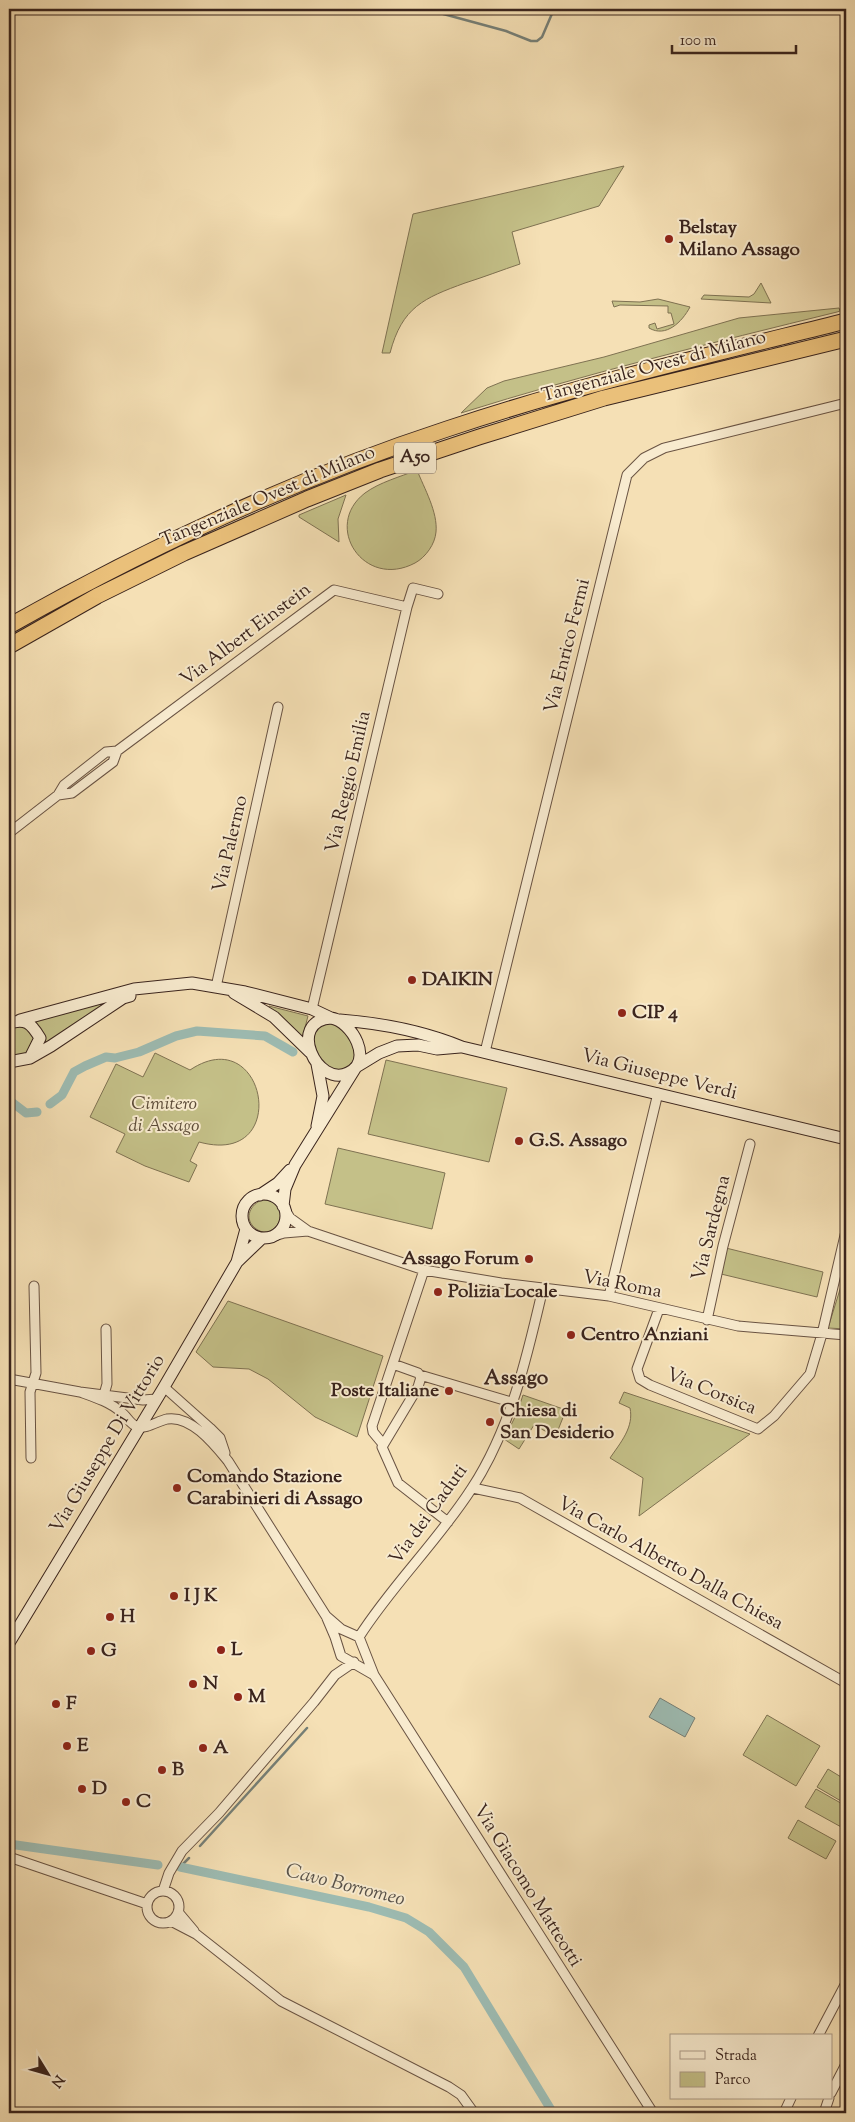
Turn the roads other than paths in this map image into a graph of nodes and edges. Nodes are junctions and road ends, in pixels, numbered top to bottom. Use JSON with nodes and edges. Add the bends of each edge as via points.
{"nodes":[{"id":1,"x":846,"y":321,"type":"edge"},
{"id":2,"x":846,"y":339,"type":"edge"},
{"id":3,"x":846,"y":403,"type":"edge"},
{"id":4,"x":438,"y":594,"type":"dead end"},
{"id":5,"x":407,"y":607,"type":"junction"},
{"id":6,"x":9,"y":626,"type":"edge"},
{"id":7,"x":9,"y":646,"type":"edge"},
{"id":8,"x":278,"y":707,"type":"dead end"},
{"id":9,"x":9,"y":833,"type":"edge"},
{"id":10,"x":167,"y":985,"type":"junction"},
{"id":11,"x":216,"y":987,"type":"junction"},
{"id":12,"x":230,"y":991,"type":"junction"},
{"id":13,"x":312,"y":1009,"type":"junction"},
{"id":14,"x":336,"y":1019,"type":"junction"},
{"id":15,"x":14,"y":1022,"type":"edge"},
{"id":16,"x":309,"y":1035,"type":"junction"},
{"id":17,"x":462,"y":1047,"type":"junction"},
{"id":18,"x":485,"y":1052,"type":"junction"},
{"id":19,"x":314,"y":1056,"type":"junction"},
{"id":20,"x":30,"y":1058,"type":"junction"},
{"id":21,"x":9,"y":1062,"type":"edge"},
{"id":22,"x":356,"y":1067,"type":"junction"},
{"id":23,"x":658,"y":1093,"type":"junction"},
{"id":24,"x":315,"y":1132,"type":"junction"},
{"id":25,"x":846,"y":1139,"type":"edge"},
{"id":26,"x":750,"y":1144,"type":"dead end"},
{"id":27,"x":295,"y":1166,"type":"junction"},
{"id":28,"x":260,"y":1195,"type":"junction"},
{"id":29,"x":283,"y":1206,"type":"junction"},
{"id":30,"x":246,"y":1229,"type":"junction"},
{"id":31,"x":308,"y":1231,"type":"junction"},
{"id":32,"x":846,"y":1231,"type":"edge"},
{"id":33,"x":267,"y":1238,"type":"junction"},
{"id":34,"x":237,"y":1262,"type":"junction"},
{"id":35,"x":424,"y":1270,"type":"junction"},
{"id":36,"x":34,"y":1286,"type":"dead end"},
{"id":37,"x":543,"y":1288,"type":"junction"},
{"id":38,"x":609,"y":1296,"type":"junction"},
{"id":39,"x":659,"y":1309,"type":"junction"},
{"id":40,"x":707,"y":1320,"type":"junction"},
{"id":41,"x":106,"y":1329,"type":"dead end"},
{"id":42,"x":822,"y":1334,"type":"junction"},
{"id":43,"x":846,"y":1335,"type":"edge"},
{"id":44,"x":393,"y":1364,"type":"junction"},
{"id":45,"x":420,"y":1375,"type":"junction"},
{"id":46,"x":9,"y":1379,"type":"edge"},
{"id":47,"x":33,"y":1383,"type":"junction"},
{"id":48,"x":164,"y":1387,"type":"junction"},
{"id":49,"x":103,"y":1397,"type":"junction"},
{"id":50,"x":133,"y":1398,"type":"junction"},
{"id":51,"x":157,"y":1399,"type":"junction"},
{"id":52,"x":178,"y":1400,"type":"junction"},
{"id":53,"x":514,"y":1403,"type":"junction"},
{"id":54,"x":123,"y":1413,"type":"junction"},
{"id":55,"x":169,"y":1418,"type":"junction"},
{"id":56,"x":139,"y":1428,"type":"junction"},
{"id":57,"x":383,"y":1444,"type":"junction"},
{"id":58,"x":31,"y":1458,"type":"dead end"},
{"id":59,"x":228,"y":1461,"type":"junction"},
{"id":60,"x":473,"y":1488,"type":"junction"},
{"id":61,"x":448,"y":1522,"type":"junction"},
{"id":62,"x":326,"y":1616,"type":"junction"},
{"id":63,"x":350,"y":1633,"type":"junction"},
{"id":64,"x":359,"y":1637,"type":"junction"},
{"id":65,"x":9,"y":1642,"type":"edge"},
{"id":66,"x":339,"y":1648,"type":"junction"},
{"id":67,"x":363,"y":1648,"type":"junction"},
{"id":68,"x":352,"y":1662,"type":"junction"},
{"id":69,"x":334,"y":1675,"type":"junction"},
{"id":70,"x":374,"y":1675,"type":"junction"},
{"id":71,"x":846,"y":1683,"type":"edge"},
{"id":72,"x":9,"y":1857,"type":"edge"},
{"id":73,"x":163,"y":1891,"type":"junction"},
{"id":74,"x":147,"y":1904,"type":"junction"},
{"id":75,"x":178,"y":1912,"type":"junction"},
{"id":76,"x":171,"y":1921,"type":"junction"},
{"id":77,"x":196,"y":1934,"type":"junction"},
{"id":78,"x":846,"y":1983,"type":"edge"},
{"id":79,"x":819,"y":2034,"type":"edge"},
{"id":80,"x":846,"y":2064,"type":"edge"},
{"id":81,"x":832,"y":2091,"type":"edge"},
{"id":82,"x":790,"y":2100,"type":"edge"},
{"id":83,"x":828,"y":2100,"type":"edge"},
{"id":84,"x":474,"y":2113,"type":"edge"},
{"id":85,"x":653,"y":2113,"type":"edge"},
{"id":86,"x":784,"y":2113,"type":"edge"},
{"id":87,"x":824,"y":2113,"type":"edge"}],
"edges":[{"from":1,"to":6,"type":"highway","name":"Tangenziale Ovest di Milano","number":"A50","via":[[598,384],[447,429],[370,456],[194,529]]},
{"from":2,"to":7,"type":"highway","name":"Tangenziale Ovest di Milano","number":"A50","via":[[604,398],[364,476],[184,553],[97,596]]},
{"from":3,"to":18,"type":"street","name":"Via Enrico Fermi","via":[[664,448],[644,458],[628,476]]},
{"from":4,"to":5,"type":"street","name":"Via Reggio Emilia","via":[[413,588]]},
{"from":5,"to":9,"type":"street","name":"Via Albert Einstein","via":[[334,590],[117,751],[106,752],[99,757],[64,784],[58,795]]},
{"from":5,"to":13,"type":"street","name":"Via Reggio Emilia"},
{"from":8,"to":11,"type":"street","name":"Via Palermo"},
{"from":10,"to":11,"type":"main road","via":[[192,983]]},
{"from":10,"to":15,"type":"main road","via":[[134,989]]},
{"from":10,"to":20,"type":"main road","via":[[123,998]]},
{"from":11,"to":12,"type":"main road"},
{"from":12,"to":13,"type":"main road"},
{"from":12,"to":19,"type":"main road","via":[[274,1017]]},
{"from":13,"to":14,"type":"main road"},
{"from":13,"to":16,"type":"main road"},
{"from":14,"to":16,"type":"main road","via":[[318,1022]]},
{"from":14,"to":17,"type":"main road","name":"Via Giuseppe Verdi","via":[[440,1038]]},
{"from":14,"to":22,"type":"main road","via":[[351,1031],[360,1048]]},
{"from":15,"to":20,"type":"main road","via":[[33,1026],[40,1038]]},
{"from":16,"to":19,"type":"main road","via":[[308,1045]]},
{"from":17,"to":18,"type":"main road","name":"Via Giuseppe Verdi"},
{"from":17,"to":22,"type":"main road","name":"Via Giuseppe Verdi","via":[[397,1046]]},
{"from":18,"to":23,"type":"main road","name":"Via Giuseppe Verdi"},
{"from":19,"to":22,"type":"main road","via":[[323,1069],[337,1076]]},
{"from":19,"to":24,"type":"main road","via":[[323,1096]]},
{"from":20,"to":21,"type":"main road"},
{"from":22,"to":24,"type":"main road"},
{"from":23,"to":25,"type":"main road","name":"Via Giuseppe Verdi"},
{"from":23,"to":38,"type":"street"},
{"from":24,"to":27,"type":"main road"},
{"from":26,"to":40,"type":"street","name":"Via Sardegna"},
{"from":27,"to":28,"type":"main road"},
{"from":27,"to":29,"type":"main road","via":[[285,1188]]},
{"from":28,"to":29,"type":"main road","via":[[273,1196]]},
{"from":28,"to":30,"type":"main road","via":[[244,1208],[242,1219]]},
{"from":29,"to":31,"type":"street","name":"Via Roma","via":[[290,1218]]},
{"from":29,"to":33,"type":"main road","via":[[286,1213],[284,1224],[278,1233]]},
{"from":30,"to":33,"type":"main road","via":[[252,1235]]},
{"from":30,"to":34,"type":"main road","name":"Via Giuseppe Di Vittorio"},
{"from":31,"to":33,"type":"street","name":"Via Roma"},
{"from":31,"to":35,"type":"street","name":"Via Roma"},
{"from":32,"to":42,"type":"street"},
{"from":33,"to":34,"type":"main road","name":"Via Giuseppe Di Vittorio"},
{"from":34,"to":48,"type":"main road","name":"Via Giuseppe Di Vittorio"},
{"from":35,"to":37,"type":"street","name":"Via Roma"},
{"from":35,"to":44,"type":"street"},
{"from":36,"to":47,"type":"street","via":[[36,1373]]},
{"from":37,"to":38,"type":"street","name":"Via Roma"},
{"from":37,"to":53,"type":"street","name":"Via dei Caduti"},
{"from":38,"to":39,"type":"street","name":"Via Roma"},
{"from":39,"to":40,"type":"street","name":"Via Roma"},
{"from":39,"to":42,"type":"street","name":"Via Corsica","via":[[638,1365],[640,1379],[758,1429],[774,1416],[810,1374]]},
{"from":40,"to":42,"type":"street","name":"Via Roma"},
{"from":41,"to":49,"type":"street","via":[[107,1384]]},
{"from":42,"to":43,"type":"street","name":"Via Roma"},
{"from":44,"to":45,"type":"street"},
{"from":44,"to":57,"type":"street","via":[[372,1426]]},
{"from":45,"to":53,"type":"street"},
{"from":45,"to":57,"type":"street","via":[[418,1386]]},
{"from":46,"to":47,"type":"street"},
{"from":47,"to":49,"type":"street"},
{"from":47,"to":58,"type":"street","via":[[30,1392]]},
{"from":48,"to":51,"type":"main road","name":"Via Giuseppe Di Vittorio"},
{"from":48,"to":52,"type":"street"},
{"from":49,"to":50,"type":"street"},
{"from":49,"to":54,"type":"street"},
{"from":50,"to":51,"type":"street"},
{"from":50,"to":54,"type":"street","via":[[125,1404]]},
{"from":51,"to":56,"type":"main road","name":"Via Giuseppe Di Vittorio"},
{"from":52,"to":55,"type":"street","via":[[178,1408]]},
{"from":52,"to":59,"type":"street","via":[[220,1438]]},
{"from":53,"to":60,"type":"street","name":"Via dei Caduti"},
{"from":54,"to":56,"type":"street"},
{"from":55,"to":56,"type":"street"},
{"from":55,"to":59,"type":"street","via":[[189,1424],[215,1445]]},
{"from":56,"to":65,"type":"main road","name":"Via Giuseppe Di Vittorio"},
{"from":57,"to":61,"type":"street","via":[[398,1483]]},
{"from":59,"to":62,"type":"street"},
{"from":60,"to":61,"type":"street","name":"Via dei Caduti"},
{"from":60,"to":71,"type":"street","name":"Via Carlo Alberto Dalla Chiesa","via":[[520,1498]]},
{"from":61,"to":64,"type":"street","name":"Via dei Caduti"},
{"from":62,"to":63,"type":"street"},
{"from":62,"to":66,"type":"street"},
{"from":63,"to":64,"type":"street"},
{"from":63,"to":66,"type":"street","via":[[341,1638]]},
{"from":64,"to":67,"type":"street"},
{"from":66,"to":68,"type":"street","via":[[345,1660]]},
{"from":66,"to":69,"type":"street"},
{"from":67,"to":68,"type":"street","via":[[360,1658]]},
{"from":67,"to":70,"type":"street","name":"Via Giacomo Matteotti"},
{"from":68,"to":69,"type":"street"},
{"from":68,"to":70,"type":"street","name":"Via Giacomo Matteotti"},
{"from":69,"to":73,"type":"street","via":[[219,1813],[182,1851]]},
{"from":70,"to":85,"type":"street","name":"Via Giacomo Matteotti"},
{"from":72,"to":74,"type":"street"},
{"from":73,"to":74,"type":"street","via":[[153,1894]]},
{"from":73,"to":75,"type":"street","via":[[176,1898]]},
{"from":74,"to":76,"type":"street","via":[[148,1914],[155,1922]]},
{"from":75,"to":76,"type":"street"},
{"from":75,"to":77,"type":"street"},
{"from":76,"to":77,"type":"street"},
{"from":77,"to":84,"type":"street","via":[[281,2001],[449,2086],[461,2095]]},
{"from":78,"to":79,"type":"street"},
{"from":80,"to":81,"type":"street"},
{"from":82,"to":86,"type":"street"},
{"from":83,"to":87,"type":"street"}]}
